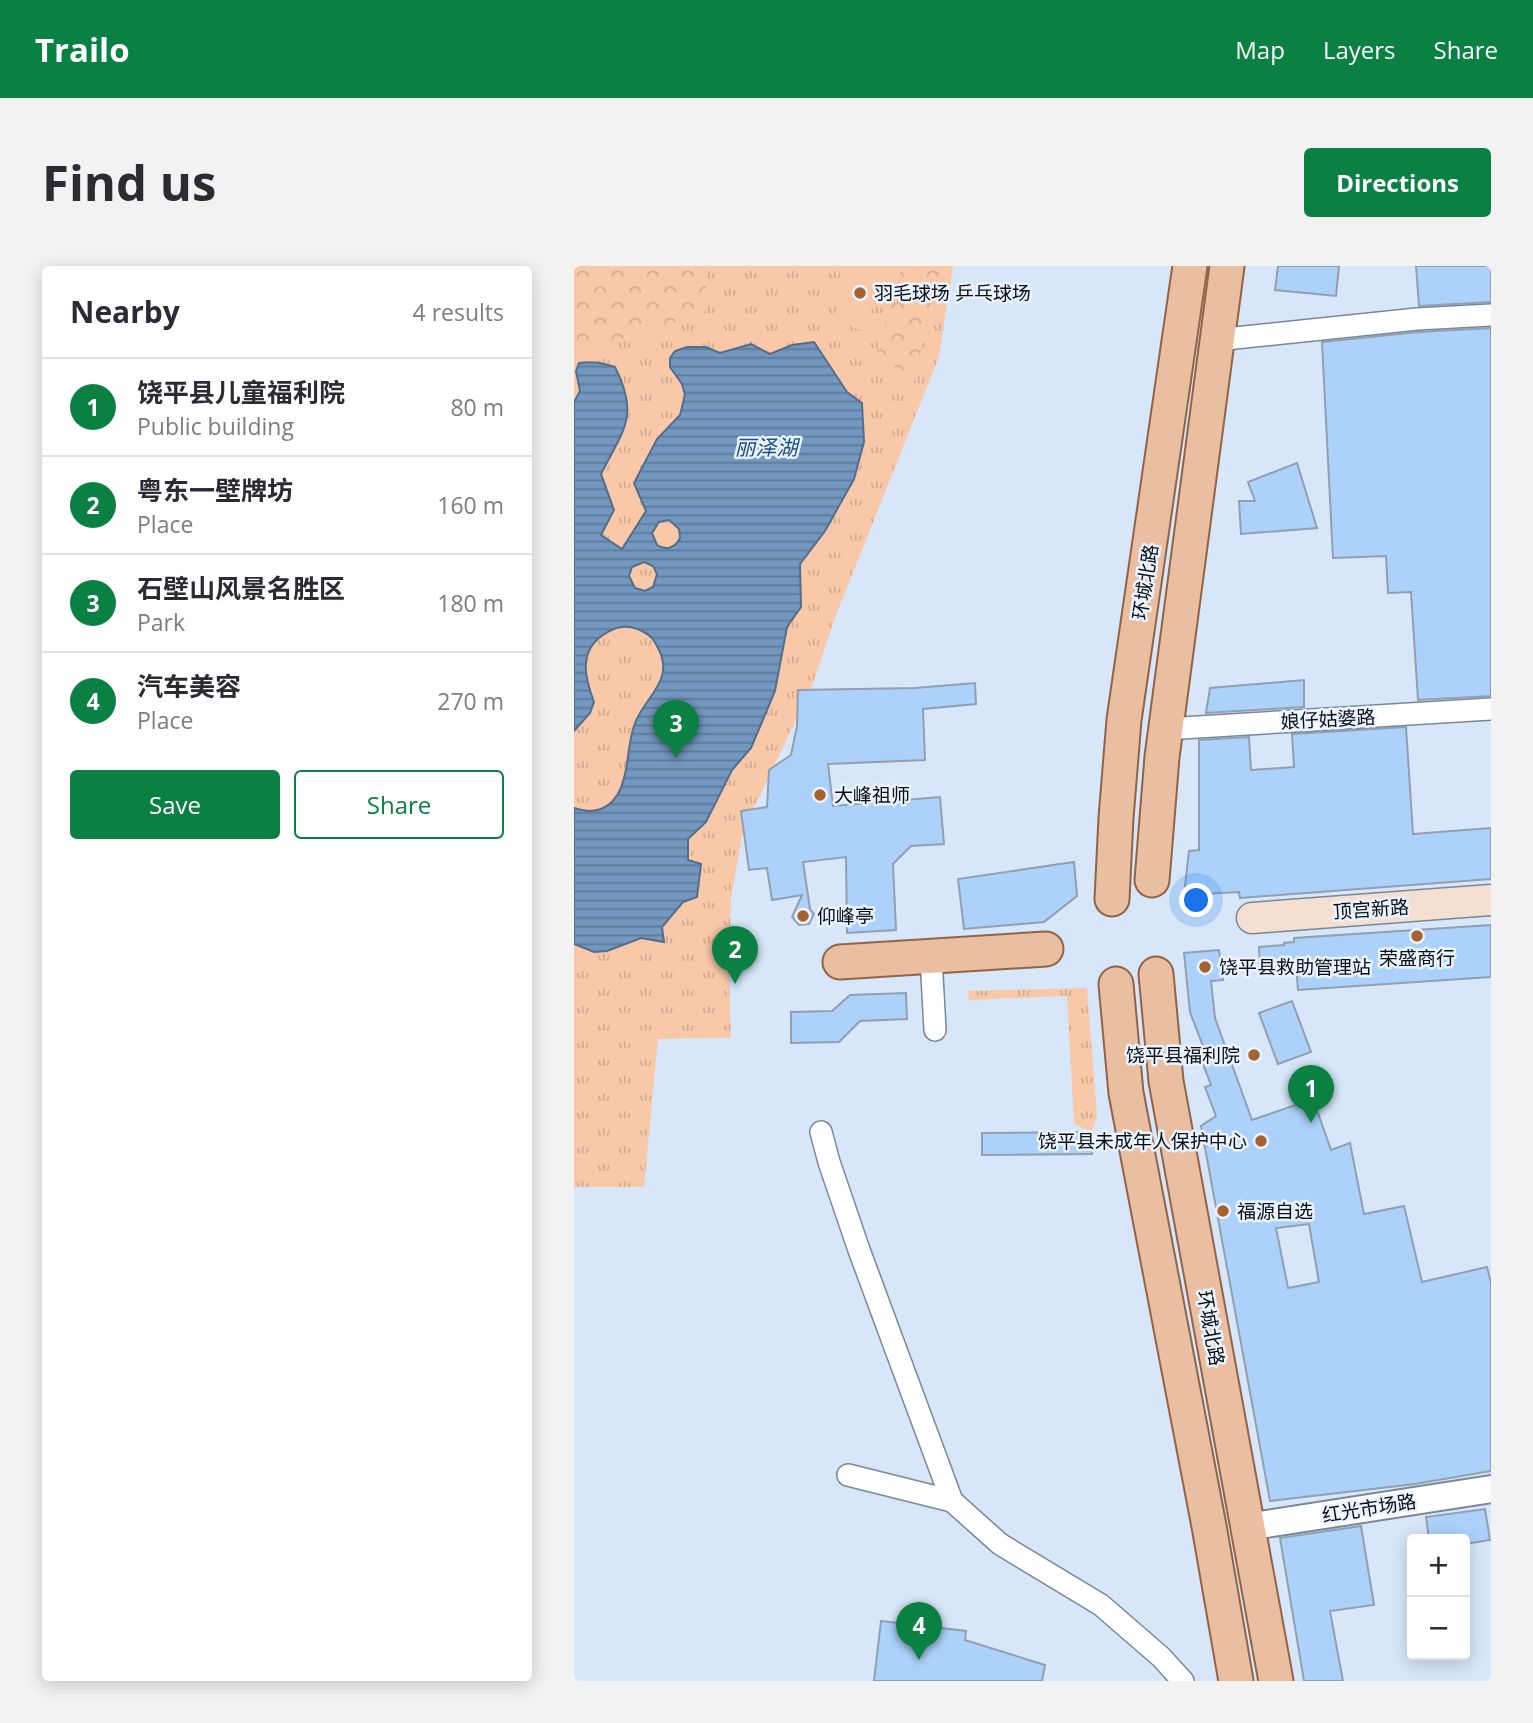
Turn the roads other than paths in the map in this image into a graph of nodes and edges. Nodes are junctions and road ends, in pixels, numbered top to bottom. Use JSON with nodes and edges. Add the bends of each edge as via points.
{"nodes":[{"id":1,"x":1190,"y":266,"type":"edge"},
{"id":2,"x":1227,"y":266,"type":"edge"},
{"id":3,"x":1491,"y":315,"type":"edge"},
{"id":4,"x":1216,"y":340,"type":"junction"},
{"id":5,"x":1491,"y":709,"type":"edge"},
{"id":6,"x":1165,"y":729,"type":"junction"},
{"id":7,"x":1152,"y":880,"type":"dead end"},
{"id":8,"x":1112,"y":899,"type":"dead end"},
{"id":9,"x":1491,"y":900,"type":"edge"},
{"id":10,"x":1252,"y":918,"type":"dead end"},
{"id":11,"x":1046,"y":948,"type":"dead end"},
{"id":12,"x":930,"y":957,"type":"junction"},
{"id":13,"x":840,"y":962,"type":"dead end"},
{"id":14,"x":1156,"y":974,"type":"dead end"},
{"id":15,"x":1116,"y":984,"type":"dead end"},
{"id":16,"x":935,"y":1030,"type":"dead end"},
{"id":17,"x":821,"y":1132,"type":"dead end"},
{"id":18,"x":848,"y":1475,"type":"dead end"},
{"id":19,"x":1491,"y":1489,"type":"edge"},
{"id":20,"x":952,"y":1501,"type":"junction"},
{"id":21,"x":1247,"y":1527,"type":"junction"},
{"id":22,"x":1183,"y":1681,"type":"edge"},
{"id":23,"x":1236,"y":1681,"type":"edge"},
{"id":24,"x":1276,"y":1681,"type":"edge"}],
"edges":[{"from":1,"to":8,"type":"main road","name":"环城北路","via":[[1124,720]]},
{"from":2,"to":4,"type":"main road","name":"环城北路"},
{"from":3,"to":4,"type":"street"},
{"from":4,"to":6,"type":"main road","name":"环城北路"},
{"from":5,"to":6,"type":"street","name":"娘仔姑婆路"},
{"from":6,"to":7,"type":"main road","name":"环城北路"},
{"from":9,"to":10,"type":"main road","name":"顶宫新路"},
{"from":11,"to":12,"type":"main road"},
{"from":12,"to":13,"type":"main road"},
{"from":12,"to":16,"type":"street"},
{"from":14,"to":21,"type":"main road","name":"环城北路","via":[[1166,1081]]},
{"from":15,"to":23,"type":"main road","name":"环城北路","via":[[1126,1093]]},
{"from":17,"to":20,"type":"street","via":[[859,1251]]},
{"from":18,"to":20,"type":"street"},
{"from":19,"to":21,"type":"street","name":"红光市场路"},
{"from":20,"to":22,"type":"street","via":[[1000,1544],[1101,1605]]},
{"from":21,"to":24,"type":"main road","name":"环城北路"}]}
